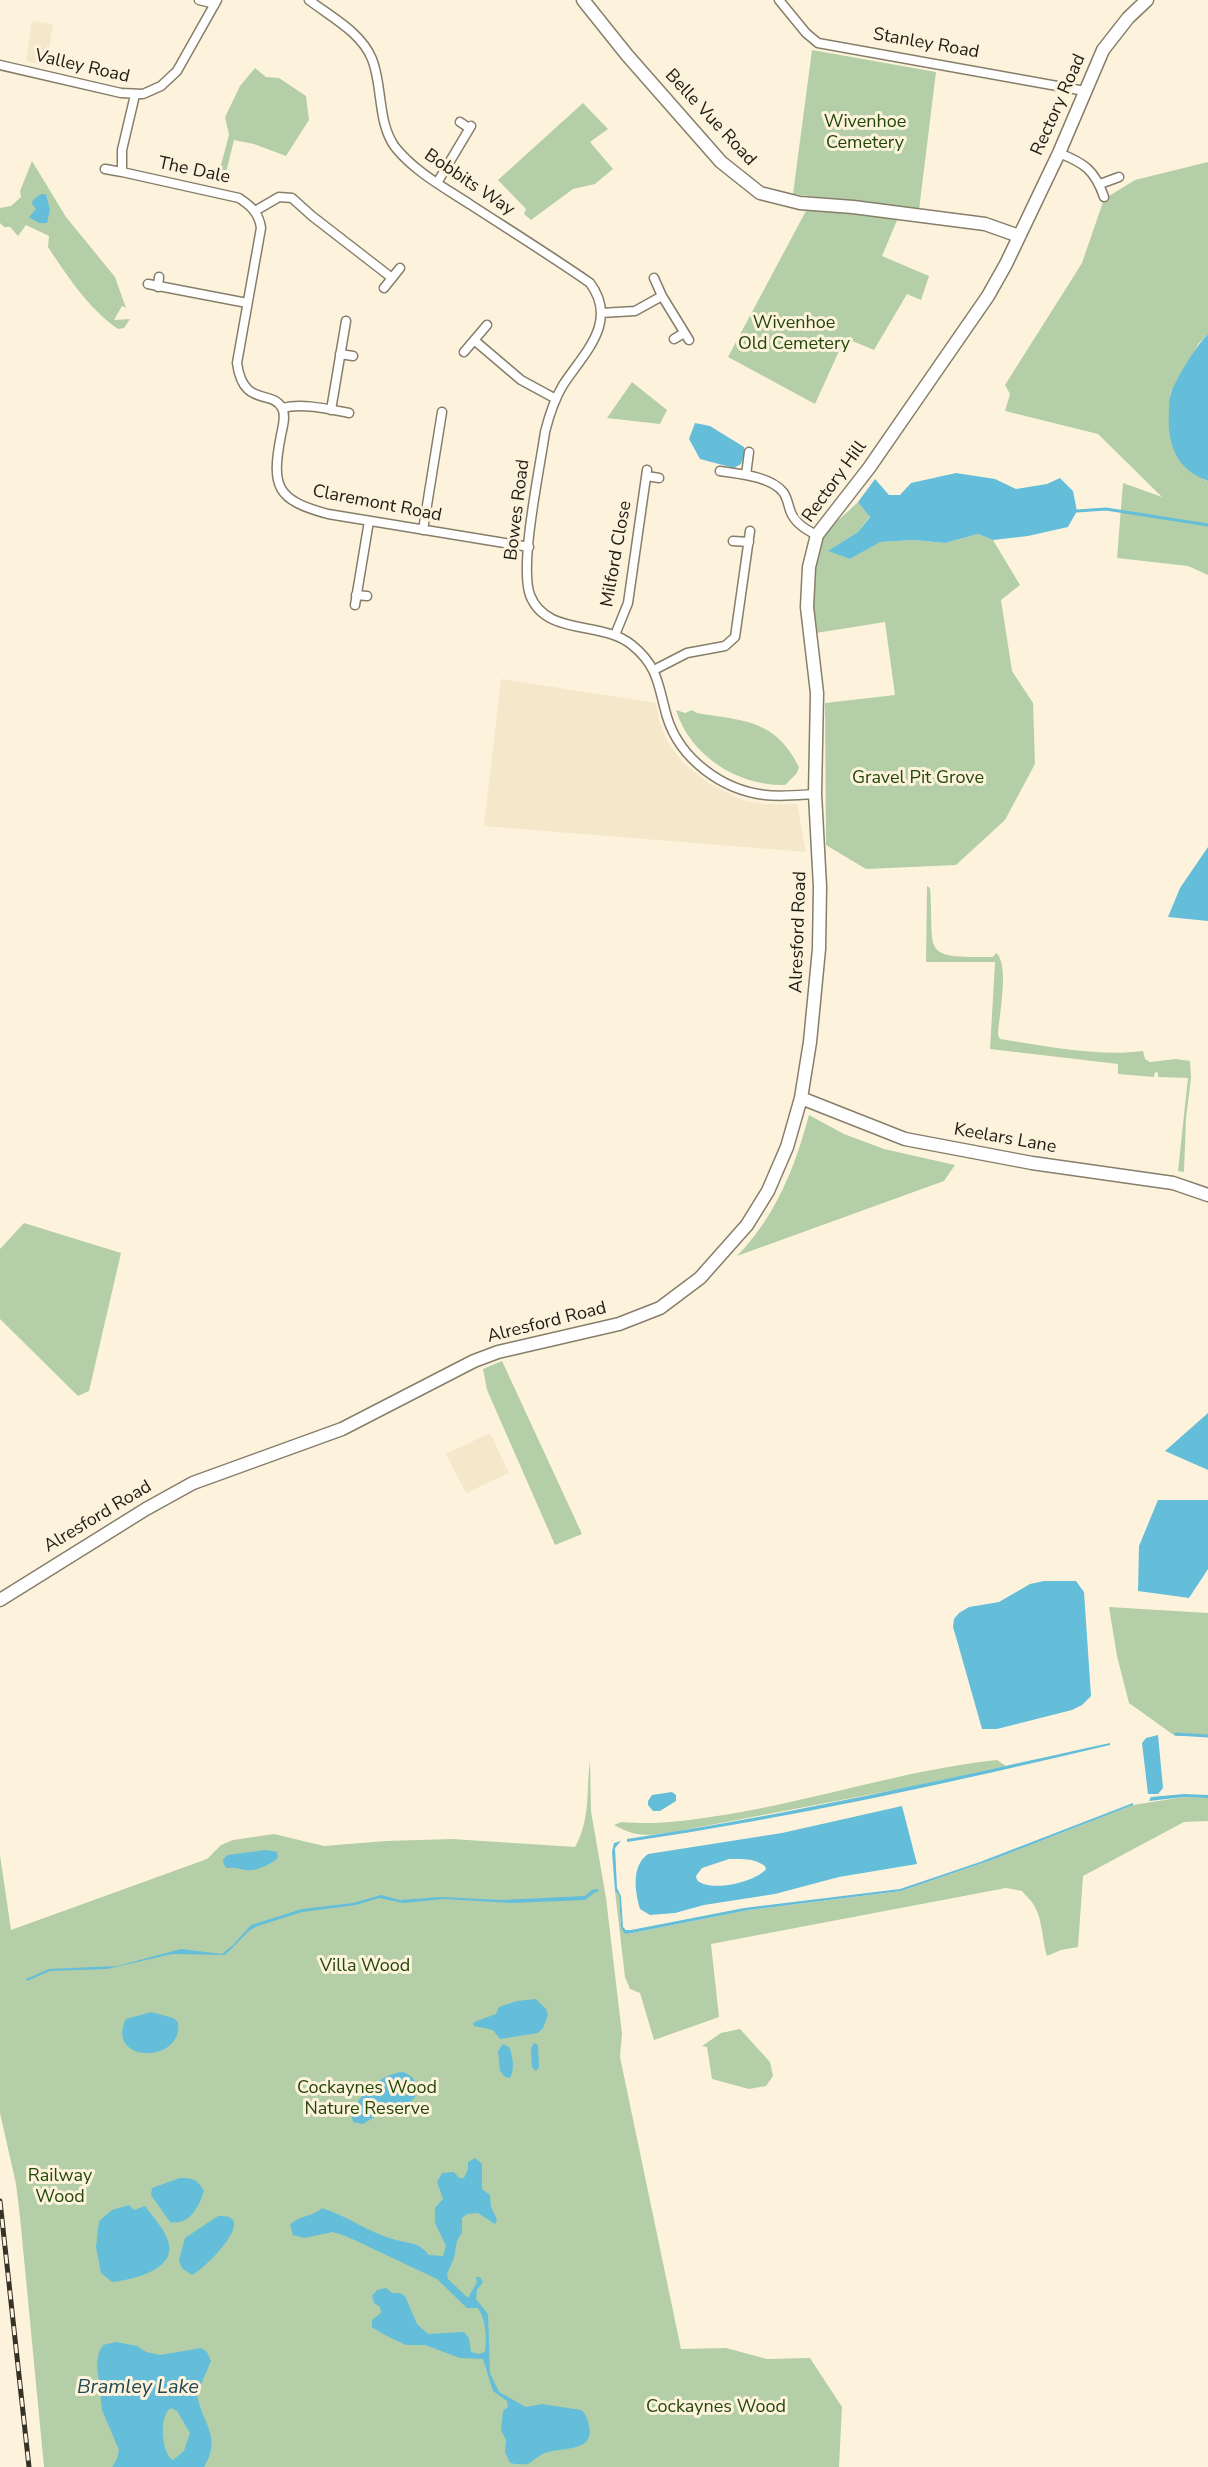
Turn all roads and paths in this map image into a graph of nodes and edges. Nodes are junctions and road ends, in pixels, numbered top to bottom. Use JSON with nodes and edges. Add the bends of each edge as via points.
{"nodes":[{"id":1,"x":202,"y":0,"type":"edge"},
{"id":2,"x":309,"y":0,"type":"edge"},
{"id":3,"x":583,"y":0,"type":"edge"},
{"id":4,"x":779,"y":0,"type":"edge"},
{"id":5,"x":1147,"y":0,"type":"edge"},
{"id":6,"x":216,"y":2,"type":"edge"},
{"id":7,"x":0,"y":66,"type":"edge"},
{"id":8,"x":1085,"y":91,"type":"junction"},
{"id":9,"x":135,"y":95,"type":"junction"},
{"id":10,"x":460,"y":122,"type":"dead end"},
{"id":11,"x":1059,"y":153,"type":"junction"},
{"id":12,"x":105,"y":169,"type":"dead end"},
{"id":13,"x":122,"y":172,"type":"junction"},
{"id":14,"x":1119,"y":177,"type":"dead end"},
{"id":15,"x":436,"y":183,"type":"junction"},
{"id":16,"x":1100,"y":184,"type":"junction"},
{"id":17,"x":1104,"y":197,"type":"dead end"},
{"id":18,"x":255,"y":211,"type":"junction"},
{"id":19,"x":1019,"y":236,"type":"junction"},
{"id":20,"x":400,"y":268,"type":"dead end"},
{"id":21,"x":159,"y":277,"type":"dead end"},
{"id":22,"x":392,"y":278,"type":"junction"},
{"id":23,"x":654,"y":278,"type":"dead end"},
{"id":24,"x":384,"y":288,"type":"dead end"},
{"id":25,"x":662,"y":296,"type":"junction"},
{"id":26,"x":247,"y":303,"type":"junction"},
{"id":27,"x":601,"y":313,"type":"junction"},
{"id":28,"x":345,"y":321,"type":"dead end"},
{"id":29,"x":487,"y":324,"type":"dead end"},
{"id":30,"x":674,"y":339,"type":"dead end"},
{"id":31,"x":474,"y":340,"type":"junction"},
{"id":32,"x":464,"y":352,"type":"dead end"},
{"id":33,"x":340,"y":354,"type":"junction"},
{"id":34,"x":353,"y":356,"type":"dead end"},
{"id":35,"x":556,"y":399,"type":"junction"},
{"id":36,"x":282,"y":408,"type":"junction"},
{"id":37,"x":331,"y":410,"type":"junction"},
{"id":38,"x":349,"y":413,"type":"dead end"},
{"id":39,"x":439,"y":416,"type":"dead end"},
{"id":40,"x":750,"y":452,"type":"dead end"},
{"id":41,"x":720,"y":471,"type":"dead end"},
{"id":42,"x":746,"y":475,"type":"junction"},
{"id":43,"x":659,"y":478,"type":"dead end"},
{"id":44,"x":369,"y":521,"type":"junction"},
{"id":45,"x":423,"y":530,"type":"junction"},
{"id":46,"x":750,"y":531,"type":"dead end"},
{"id":47,"x":817,"y":535,"type":"junction"},
{"id":48,"x":733,"y":541,"type":"dead end"},
{"id":49,"x":748,"y":542,"type":"junction"},
{"id":50,"x":529,"y":547,"type":"junction"},
{"id":51,"x":356,"y":595,"type":"junction"},
{"id":52,"x":367,"y":596,"type":"dead end"},
{"id":53,"x":355,"y":605,"type":"dead end"},
{"id":54,"x":615,"y":635,"type":"junction"},
{"id":55,"x":654,"y":670,"type":"junction"},
{"id":56,"x":815,"y":794,"type":"junction"},
{"id":57,"x":820,"y":860,"type":"joint"},
{"id":58,"x":801,"y":1098,"type":"junction"},
{"id":59,"x":1208,"y":1195,"type":"edge"},
{"id":60,"x":0,"y":1600,"type":"edge"}],
"edges":[{"from":1,"to":6,"type":"street"},
{"from":2,"to":15,"type":"street","name":"Bobbits Way","via":[[366,48],[393,142]]},
{"from":3,"to":19,"type":"street","name":"Belle Vue Road","via":[[721,162],[760,193],[800,203],[985,224]]},
{"from":4,"to":8,"type":"street","name":"Stanley Road","via":[[818,43]]},
{"from":5,"to":8,"type":"street","name":"Rectory Road","via":[[1103,50]]},
{"from":6,"to":9,"type":"street","name":"Valley Road","via":[[177,71],[152,91]]},
{"from":7,"to":9,"type":"street","name":"Valley Road"},
{"from":8,"to":11,"type":"street","name":"Rectory Road"},
{"from":9,"to":13,"type":"street","via":[[122,150]]},
{"from":10,"to":15,"type":"street","via":[[470,127]]},
{"from":11,"to":16,"type":"street","via":[[1087,166]]},
{"from":11,"to":19,"type":"street","name":"Rectory Road"},
{"from":12,"to":13,"type":"street","name":"The Dale"},
{"from":13,"to":18,"type":"street","name":"The Dale","via":[[239,198]]},
{"from":14,"to":16,"type":"street"},
{"from":15,"to":27,"type":"street","name":"Bobbits Way","via":[[590,283]]},
{"from":16,"to":17,"type":"street"},
{"from":18,"to":22,"type":"street","via":[[279,197],[292,198]]},
{"from":18,"to":26,"type":"street","via":[[261,228]]},
{"from":19,"to":47,"type":"street","name":"Rectory Hill","via":[[988,296],[959,339]]},
{"from":20,"to":22,"type":"street"},
{"from":21,"to":26,"type":"street","via":[[153,285]]},
{"from":22,"to":24,"type":"street"},
{"from":23,"to":25,"type":"street"},
{"from":25,"to":27,"type":"street","via":[[635,311]]},
{"from":25,"to":30,"type":"street","via":[[686,337]]},
{"from":26,"to":36,"type":"street","via":[[237,363],[239,377],[248,390],[278,402]]},
{"from":27,"to":35,"type":"street","name":"Bowes Road","via":[[592,346]]},
{"from":28,"to":33,"type":"street"},
{"from":29,"to":31,"type":"street"},
{"from":31,"to":32,"type":"street"},
{"from":31,"to":35,"type":"street","via":[[521,380]]},
{"from":33,"to":34,"type":"street"},
{"from":33,"to":37,"type":"street"},
{"from":35,"to":50,"type":"street","name":"Bowes Road","via":[[544,432]]},
{"from":36,"to":37,"type":"street","via":[[308,406]]},
{"from":36,"to":44,"type":"street","name":"Claremont Road","via":[[276,473],[289,498],[301,507]]},
{"from":37,"to":38,"type":"street"},
{"from":39,"to":45,"type":"street"},
{"from":40,"to":42,"type":"street"},
{"from":41,"to":42,"type":"street"},
{"from":42,"to":47,"type":"street","via":[[784,493],[792,516]]},
{"from":43,"to":54,"type":"street","name":"Milford Close","via":[[647,473],[628,603]]},
{"from":44,"to":45,"type":"street","name":"Claremont Road"},
{"from":44,"to":51,"type":"street"},
{"from":45,"to":50,"type":"street","name":"Claremont Road"},
{"from":46,"to":49,"type":"street"},
{"from":47,"to":56,"type":"street","name":"Rectory Hill","via":[[809,567],[807,607],[817,693]]},
{"from":48,"to":49,"type":"street"},
{"from":49,"to":55,"type":"street","via":[[735,638],[725,646],[687,653]]},
{"from":50,"to":54,"type":"street","name":"Bowes Road","via":[[528,585],[543,615]]},
{"from":51,"to":52,"type":"street"},
{"from":51,"to":53,"type":"street"},
{"from":54,"to":55,"type":"street","name":"Bowes Road","via":[[634,647]]},
{"from":55,"to":56,"type":"street","name":"Bowes Road","via":[[674,733],[691,758],[715,778],[767,796]]},
{"from":56,"to":57,"type":"street","name":"Rectory Hill"},
{"from":57,"to":58,"type":"street","name":"Alresford Road","via":[[819,959]]},
{"from":58,"to":59,"type":"street","name":"Keelars Lane","via":[[905,1139],[1025,1162],[1173,1183]]},
{"from":58,"to":60,"type":"street","name":"Alresford Road","via":[[781,1162],[755,1213],[718,1260],[671,1302],[619,1324],[474,1360],[342,1429],[193,1483]]}]}
